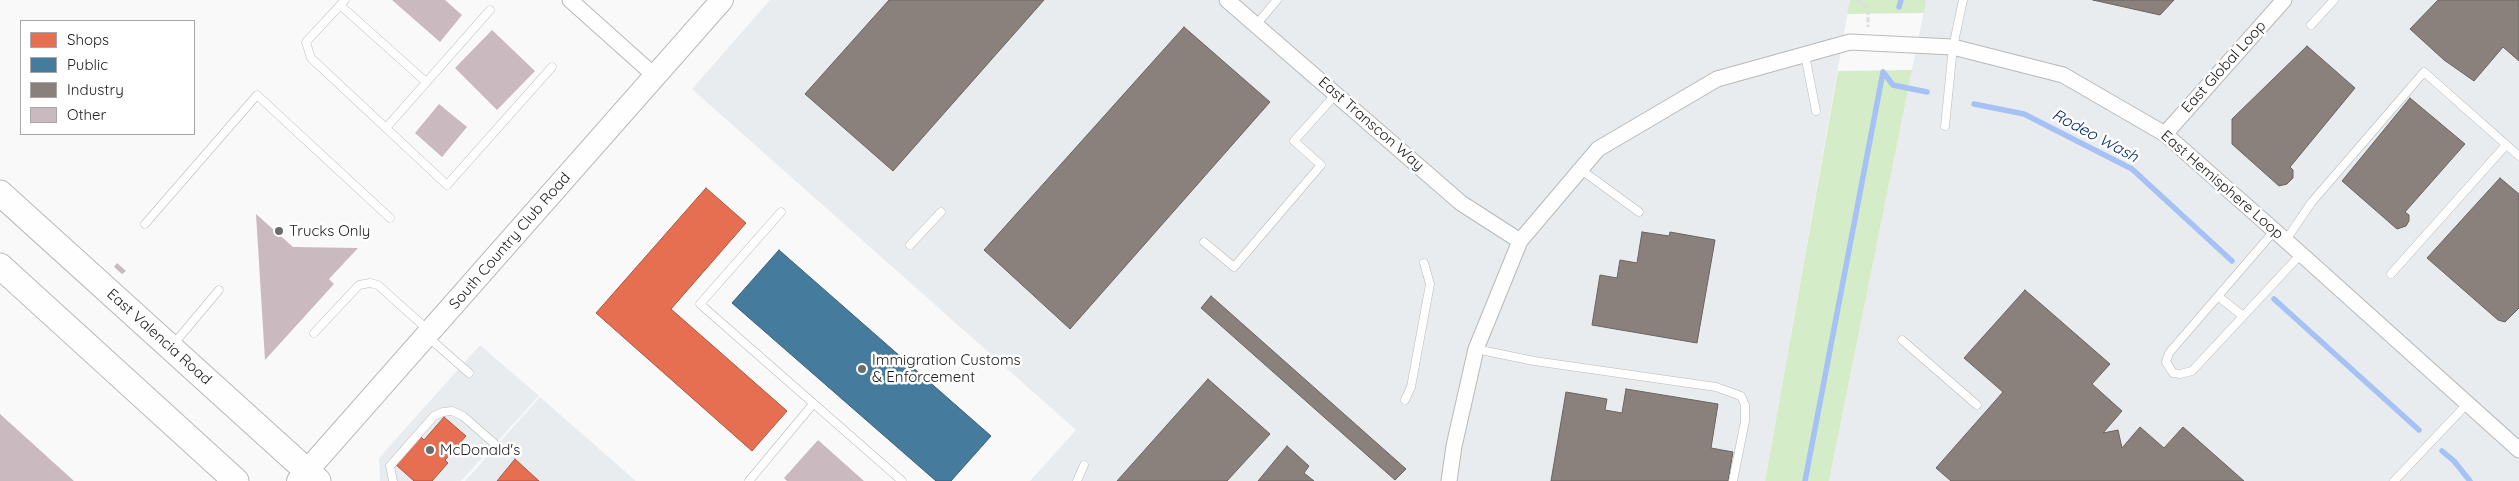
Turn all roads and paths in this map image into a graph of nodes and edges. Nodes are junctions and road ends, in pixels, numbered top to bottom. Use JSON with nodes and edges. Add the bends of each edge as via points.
{"nodes":[{"id":1,"x":570,"y":0,"type":"edge"},
{"id":2,"x":722,"y":0,"type":"edge"},
{"id":3,"x":1227,"y":0,"type":"edge"},
{"id":4,"x":1277,"y":0,"type":"edge"},
{"id":5,"x":1857,"y":0,"type":"edge"},
{"id":6,"x":1963,"y":0,"type":"edge"},
{"id":7,"x":2284,"y":0,"type":"edge"},
{"id":8,"x":2334,"y":0,"type":"edge"},
{"id":9,"x":342,"y":3,"type":"edge"},
{"id":10,"x":490,"y":10,"type":"dead end"},
{"id":11,"x":1256,"y":25,"type":"junction"},
{"id":12,"x":2312,"y":25,"type":"dead end"},
{"id":13,"x":1868,"y":43,"type":"junction"},
{"id":14,"x":1954,"y":47,"type":"junction"},
{"id":15,"x":1805,"y":55,"type":"junction"},
{"id":16,"x":552,"y":67,"type":"dead end"},
{"id":17,"x":655,"y":76,"type":"junction"},
{"id":18,"x":426,"y":82,"type":"junction"},
{"id":19,"x":1336,"y":94,"type":"junction"},
{"id":20,"x":1816,"y":111,"type":"dead end"},
{"id":21,"x":1945,"y":126,"type":"dead end"},
{"id":22,"x":386,"y":128,"type":"junction"},
{"id":23,"x":2164,"y":134,"type":"junction"},
{"id":24,"x":2506,"y":145,"type":"junction"},
{"id":25,"x":2519,"y":156,"type":"edge"},
{"id":26,"x":1580,"y":170,"type":"junction"},
{"id":27,"x":0,"y":193,"type":"edge"},
{"id":28,"x":781,"y":212,"type":"dead end"},
{"id":29,"x":941,"y":212,"type":"dead end"},
{"id":30,"x":1640,"y":212,"type":"dead end"},
{"id":31,"x":390,"y":218,"type":"dead end"},
{"id":32,"x":145,"y":224,"type":"dead end"},
{"id":33,"x":2280,"y":235,"type":"junction"},
{"id":34,"x":1520,"y":241,"type":"junction"},
{"id":35,"x":1204,"y":242,"type":"dead end"},
{"id":36,"x":910,"y":245,"type":"dead end"},
{"id":37,"x":2302,"y":254,"type":"junction"},
{"id":38,"x":1424,"y":263,"type":"dead end"},
{"id":39,"x":0,"y":266,"type":"edge"},
{"id":40,"x":2391,"y":274,"type":"dead end"},
{"id":41,"x":219,"y":290,"type":"dead end"},
{"id":42,"x":2219,"y":297,"type":"junction"},
{"id":43,"x":2243,"y":316,"type":"junction"},
{"id":44,"x":314,"y":333,"type":"dead end"},
{"id":45,"x":428,"y":333,"type":"junction"},
{"id":46,"x":1902,"y":340,"type":"dead end"},
{"id":47,"x":170,"y":348,"type":"junction"},
{"id":48,"x":1476,"y":349,"type":"junction"},
{"id":49,"x":470,"y":373,"type":"dead end"},
{"id":50,"x":1405,"y":400,"type":"dead end"},
{"id":51,"x":813,"y":404,"type":"junction"},
{"id":52,"x":2467,"y":404,"type":"junction"},
{"id":53,"x":1977,"y":405,"type":"dead end"},
{"id":54,"x":496,"y":445,"type":"dead end"},
{"id":55,"x":2519,"y":450,"type":"edge"},
{"id":56,"x":1084,"y":465,"type":"dead end"},
{"id":57,"x":307,"y":478,"type":"edge"},
{"id":58,"x":236,"y":481,"type":"edge"},
{"id":59,"x":393,"y":481,"type":"edge"},
{"id":60,"x":749,"y":481,"type":"edge"},
{"id":61,"x":902,"y":481,"type":"edge"},
{"id":62,"x":1077,"y":481,"type":"edge"},
{"id":63,"x":1448,"y":481,"type":"edge"},
{"id":64,"x":1733,"y":481,"type":"edge"},
{"id":65,"x":2394,"y":481,"type":"edge"}],
"edges":[{"from":1,"to":17,"type":"street"},
{"from":2,"to":17,"type":"street","name":"South Country Club Road"},
{"from":3,"to":11,"type":"street","name":"East Transcon Way"},
{"from":4,"to":11,"type":"lane"},
{"from":5,"to":13,"type":"path","via":[[1868,9]]},
{"from":6,"to":14,"type":"lane"},
{"from":7,"to":23,"type":"street","name":"East Global Loop"},
{"from":8,"to":12,"type":"lane"},
{"from":9,"to":18,"type":"lane"},
{"from":9,"to":22,"type":"lane","via":[[306,42],[311,58]]},
{"from":10,"to":18,"type":"lane"},
{"from":11,"to":19,"type":"street","name":"East Transcon Way"},
{"from":13,"to":14,"type":"street","name":"East Hemisphere Loop"},
{"from":13,"to":15,"type":"street","name":"East Hemisphere Loop","via":[[1850,42]]},
{"from":14,"to":21,"type":"lane"},
{"from":14,"to":23,"type":"street","name":"East Hemisphere Loop","via":[[2063,75]]},
{"from":15,"to":20,"type":"lane"},
{"from":15,"to":26,"type":"street","name":"East Hemisphere Loop","via":[[1717,79],[1598,149]]},
{"from":16,"to":22,"type":"lane","via":[[448,184]]},
{"from":17,"to":45,"type":"street","name":"South Country Club Road"},
{"from":18,"to":22,"type":"lane"},
{"from":19,"to":34,"type":"street","name":"East Transcon Way","via":[[1461,203]]},
{"from":19,"to":35,"type":"lane","via":[[1294,141],[1321,165],[1234,266]]},
{"from":23,"to":33,"type":"street","name":"East Hemisphere Loop"},
{"from":24,"to":25,"type":"lane"},
{"from":24,"to":33,"type":"lane","via":[[2424,72]]},
{"from":24,"to":40,"type":"lane"},
{"from":26,"to":30,"type":"lane"},
{"from":26,"to":34,"type":"street","name":"East Hemisphere Loop"},
{"from":27,"to":47,"type":"main road","name":"East Valencia Road"},
{"from":28,"to":51,"type":"lane","via":[[700,304]]},
{"from":29,"to":36,"type":"lane"},
{"from":31,"to":32,"type":"lane","via":[[257,95]]},
{"from":33,"to":37,"type":"street","name":"East Hemisphere Loop"},
{"from":33,"to":42,"type":"lane"},
{"from":34,"to":48,"type":"street","name":"East Hemisphere Loop"},
{"from":37,"to":43,"type":"lane"},
{"from":37,"to":52,"type":"street","name":"East Hemisphere Loop"},
{"from":38,"to":50,"type":"lane","via":[[1430,284],[1411,386]]},
{"from":39,"to":58,"type":"main road"},
{"from":41,"to":47,"type":"lane"},
{"from":42,"to":43,"type":"lane"},
{"from":42,"to":43,"type":"lane","via":[[2169,353],[2166,362],[2173,373],[2192,371]]},
{"from":44,"to":45,"type":"lane","via":[[359,285],[370,283],[378,285]]},
{"from":45,"to":49,"type":"lane"},
{"from":45,"to":57,"type":"street","name":"South Country Club Road"},
{"from":46,"to":53,"type":"lane"},
{"from":47,"to":57,"type":"main road","name":"East Valencia Road"},
{"from":48,"to":63,"type":"street","name":"East Hemisphere Loop"},
{"from":48,"to":64,"type":"lane","via":[[1534,362],[1716,387],[1741,396],[1745,405],[1745,421]]},
{"from":51,"to":60,"type":"lane"},
{"from":51,"to":61,"type":"lane"},
{"from":52,"to":55,"type":"street","name":"East Hemisphere Loop"},
{"from":52,"to":65,"type":"lane"},
{"from":54,"to":59,"type":"lane","via":[[463,416],[452,411],[443,412],[434,416],[390,466]]},
{"from":56,"to":62,"type":"lane"}]}
